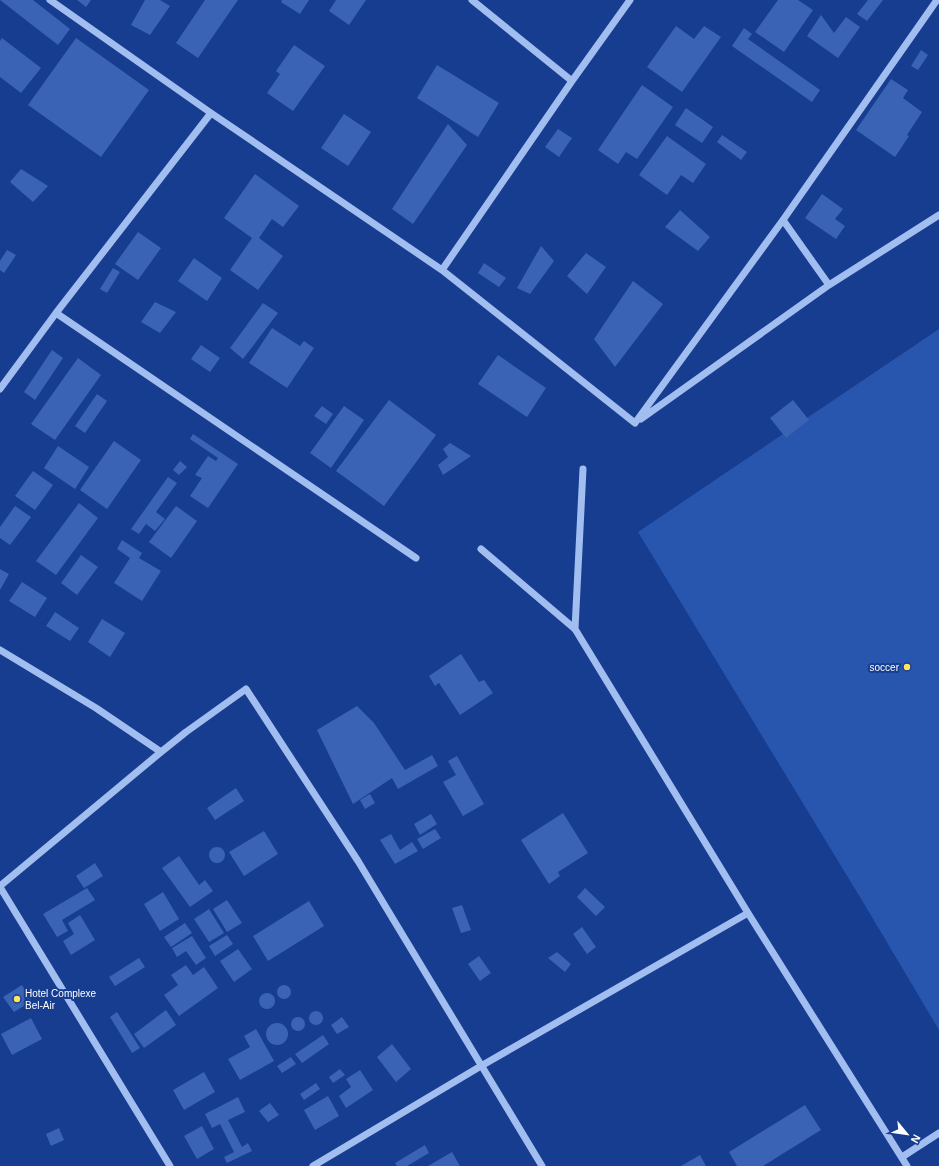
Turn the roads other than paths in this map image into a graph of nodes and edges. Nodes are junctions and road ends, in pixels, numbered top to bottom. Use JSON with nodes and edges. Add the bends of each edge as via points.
{"nodes":[{"id":1,"x":50,"y":0,"type":"edge"},
{"id":2,"x":472,"y":0,"type":"edge"},
{"id":3,"x":630,"y":0,"type":"edge"},
{"id":4,"x":937,"y":0,"type":"edge"},
{"id":5,"x":572,"y":81,"type":"junction"},
{"id":6,"x":211,"y":113,"type":"junction"},
{"id":7,"x":939,"y":215,"type":"edge"},
{"id":8,"x":783,"y":220,"type":"junction"},
{"id":9,"x":442,"y":270,"type":"junction"},
{"id":10,"x":829,"y":286,"type":"junction"},
{"id":11,"x":56,"y":313,"type":"junction"},
{"id":12,"x":0,"y":389,"type":"edge"},
{"id":13,"x":635,"y":423,"type":"junction"},
{"id":14,"x":583,"y":469,"type":"dead end"},
{"id":15,"x":481,"y":549,"type":"dead end"},
{"id":16,"x":416,"y":558,"type":"dead end"},
{"id":17,"x":575,"y":629,"type":"junction"},
{"id":18,"x":0,"y":650,"type":"edge"},
{"id":19,"x":161,"y":752,"type":"junction"},
{"id":20,"x":0,"y":886,"type":"edge"},
{"id":21,"x":748,"y":913,"type":"junction"},
{"id":22,"x":481,"y":1066,"type":"junction"},
{"id":23,"x":939,"y":1133,"type":"edge"},
{"id":24,"x":902,"y":1156,"type":"junction"},
{"id":25,"x":170,"y":1166,"type":"edge"},
{"id":26,"x":313,"y":1166,"type":"edge"},
{"id":27,"x":542,"y":1166,"type":"edge"},
{"id":28,"x":907,"y":1166,"type":"edge"}],
"edges":[{"from":1,"to":6,"type":"street"},
{"from":2,"to":5,"type":"street"},
{"from":3,"to":5,"type":"street"},
{"from":4,"to":8,"type":"street"},
{"from":5,"to":9,"type":"street"},
{"from":6,"to":9,"type":"street"},
{"from":6,"to":11,"type":"street"},
{"from":7,"to":10,"type":"street"},
{"from":8,"to":10,"type":"street"},
{"from":8,"to":13,"type":"street"},
{"from":9,"to":13,"type":"street"},
{"from":10,"to":13,"type":"street"},
{"from":11,"to":12,"type":"street"},
{"from":11,"to":16,"type":"street"},
{"from":14,"to":17,"type":"street"},
{"from":15,"to":17,"type":"street"},
{"from":17,"to":21,"type":"street"},
{"from":18,"to":19,"type":"street","via":[[96,708]]},
{"from":19,"to":20,"type":"street"},
{"from":19,"to":22,"type":"street","via":[[246,689],[358,861]]},
{"from":20,"to":25,"type":"street"},
{"from":21,"to":22,"type":"street"},
{"from":21,"to":24,"type":"street"},
{"from":22,"to":26,"type":"street"},
{"from":22,"to":27,"type":"street"},
{"from":23,"to":24,"type":"street"},
{"from":24,"to":28,"type":"street"}]}
